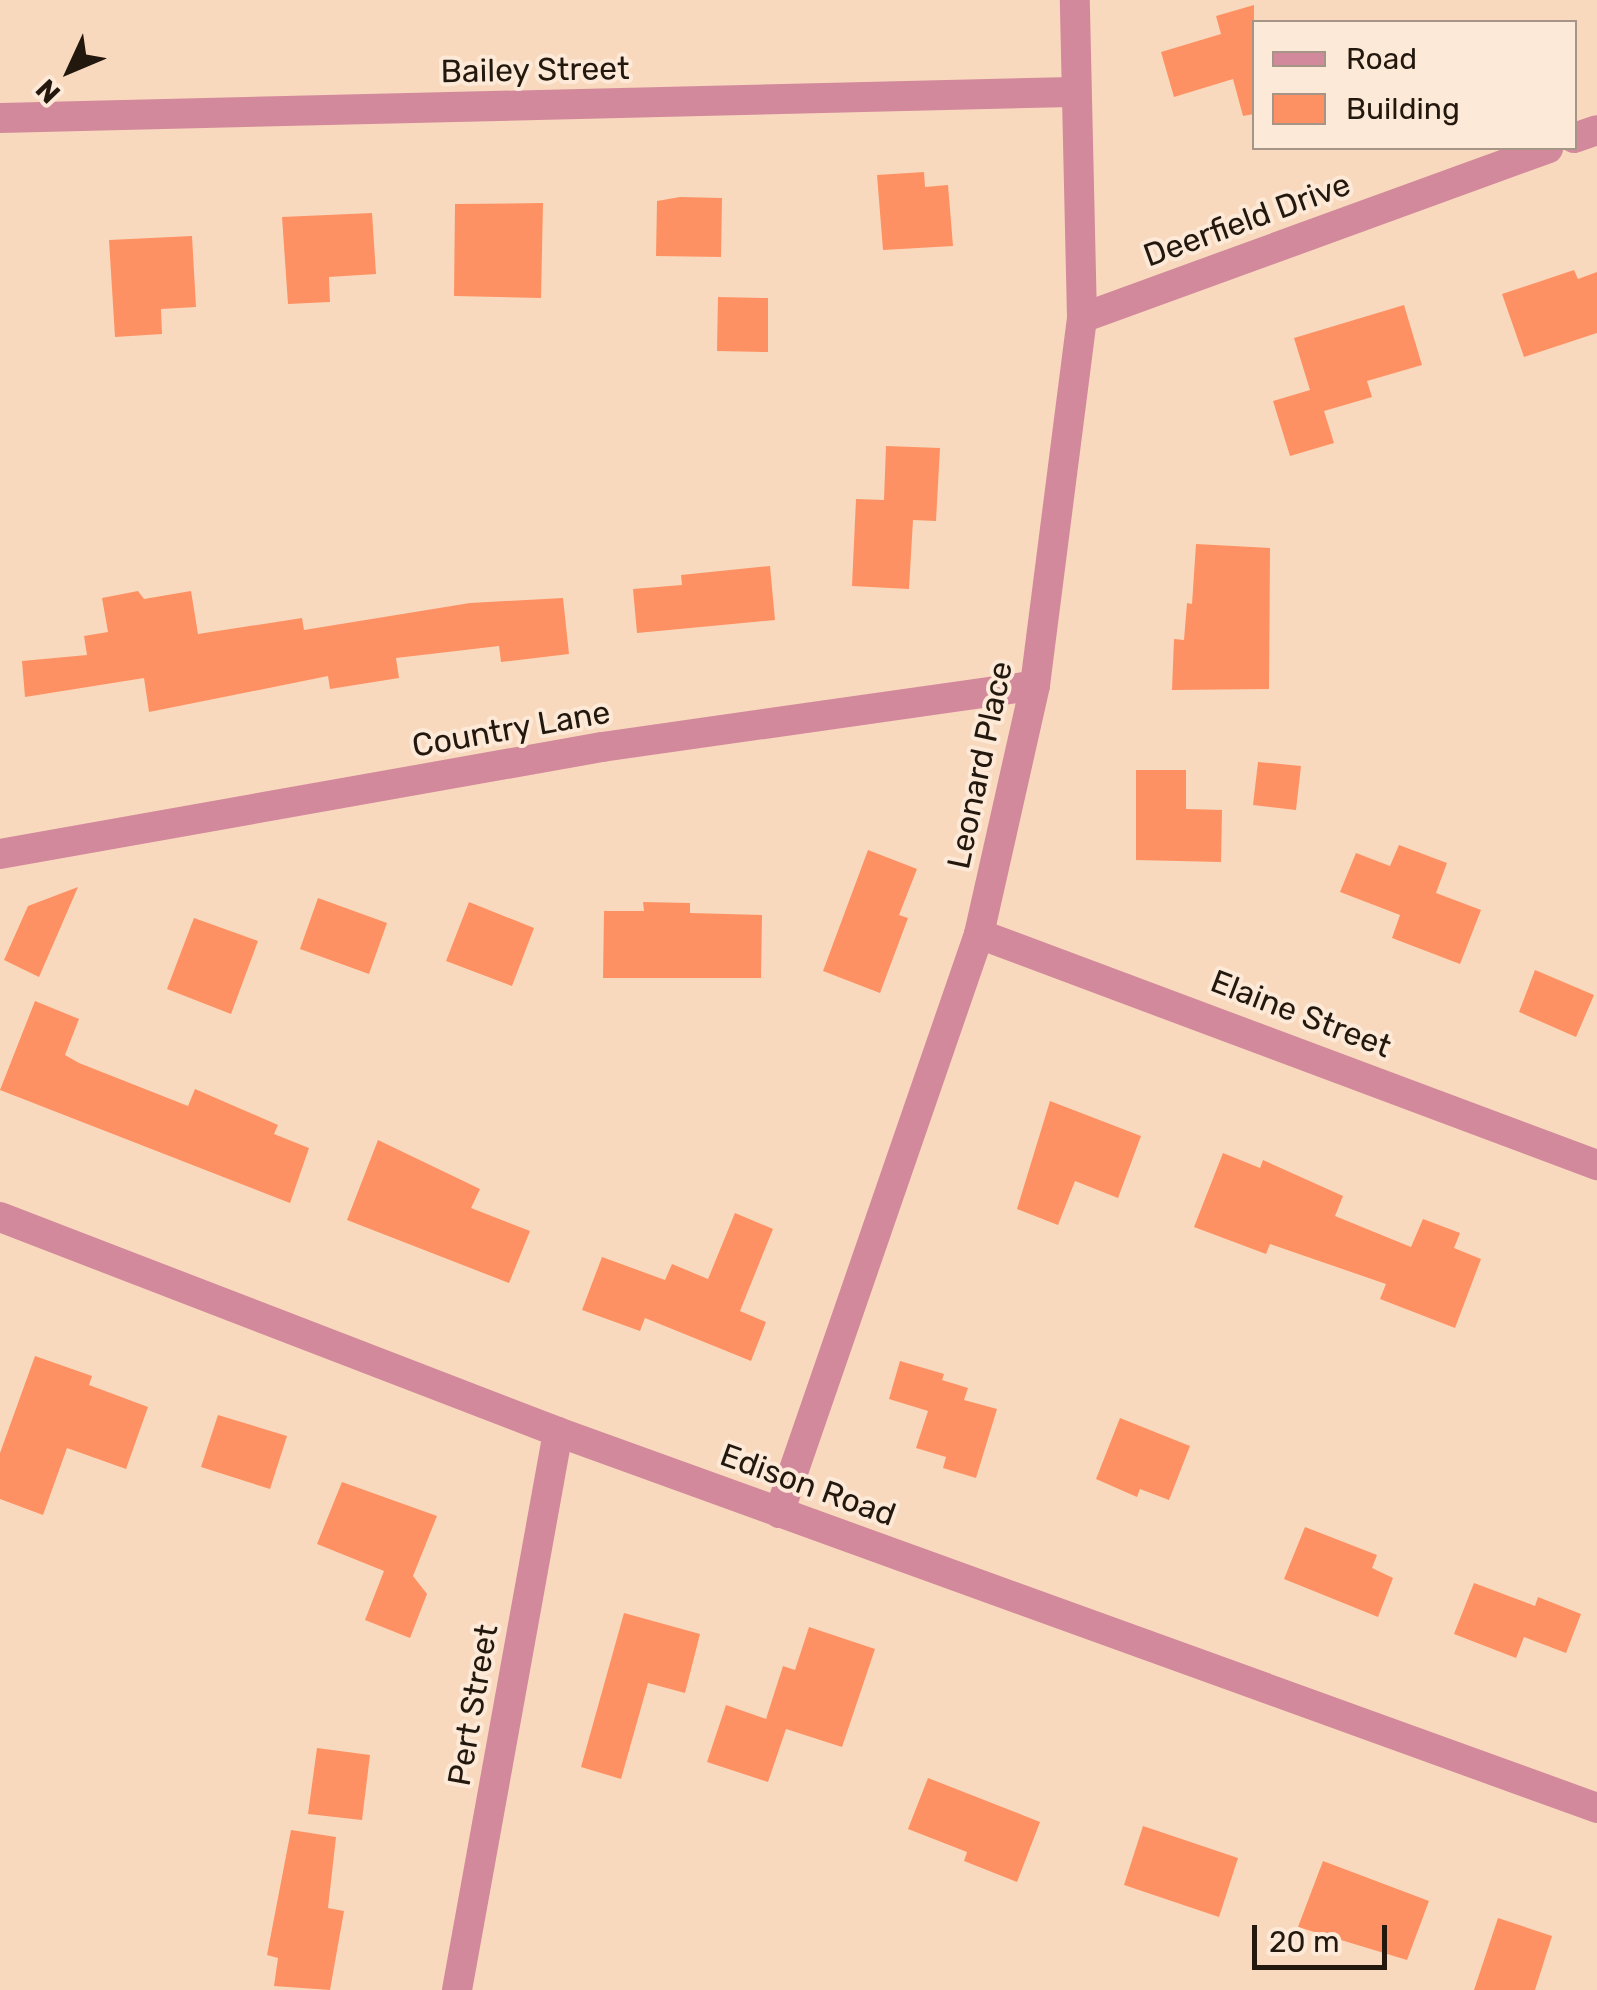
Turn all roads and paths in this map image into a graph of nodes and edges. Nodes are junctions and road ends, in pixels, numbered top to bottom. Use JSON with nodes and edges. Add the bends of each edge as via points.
{"nodes":[{"id":1,"x":1074,"y":0,"type":"edge"},
{"id":2,"x":1072,"y":92,"type":"junction"},
{"id":3,"x":0,"y":118,"type":"edge"},
{"id":4,"x":1543,"y":150,"type":"edge"},
{"id":5,"x":1082,"y":318,"type":"junction"},
{"id":6,"x":1035,"y":685,"type":"junction"},
{"id":7,"x":0,"y":854,"type":"edge"},
{"id":8,"x":979,"y":934,"type":"junction"},
{"id":9,"x":1597,"y":1164,"type":"edge"},
{"id":10,"x":0,"y":1217,"type":"edge"},
{"id":11,"x":558,"y":1432,"type":"junction"},
{"id":12,"x":779,"y":1512,"type":"junction"},
{"id":13,"x":1597,"y":1808,"type":"edge"},
{"id":14,"x":456,"y":1990,"type":"edge"}],
"edges":[{"from":1,"to":2,"type":"street","name":"Leonard Place"},
{"from":2,"to":3,"type":"street","name":"Bailey Street"},
{"from":2,"to":5,"type":"street","name":"Leonard Place"},
{"from":4,"to":5,"type":"street","name":"Deerfield Drive"},
{"from":5,"to":6,"type":"street","name":"Leonard Place"},
{"from":6,"to":7,"type":"street","name":"Country Lane","via":[[602,748]]},
{"from":6,"to":8,"type":"street","name":"Leonard Place"},
{"from":8,"to":9,"type":"street","name":"Elaine Street"},
{"from":8,"to":12,"type":"street","name":"Leonard Place"},
{"from":10,"to":11,"type":"street","name":"Edison Road"},
{"from":11,"to":12,"type":"street","name":"Edison Road"},
{"from":11,"to":14,"type":"street","name":"Pert Street"},
{"from":12,"to":13,"type":"street","name":"Edison Road"}]}
